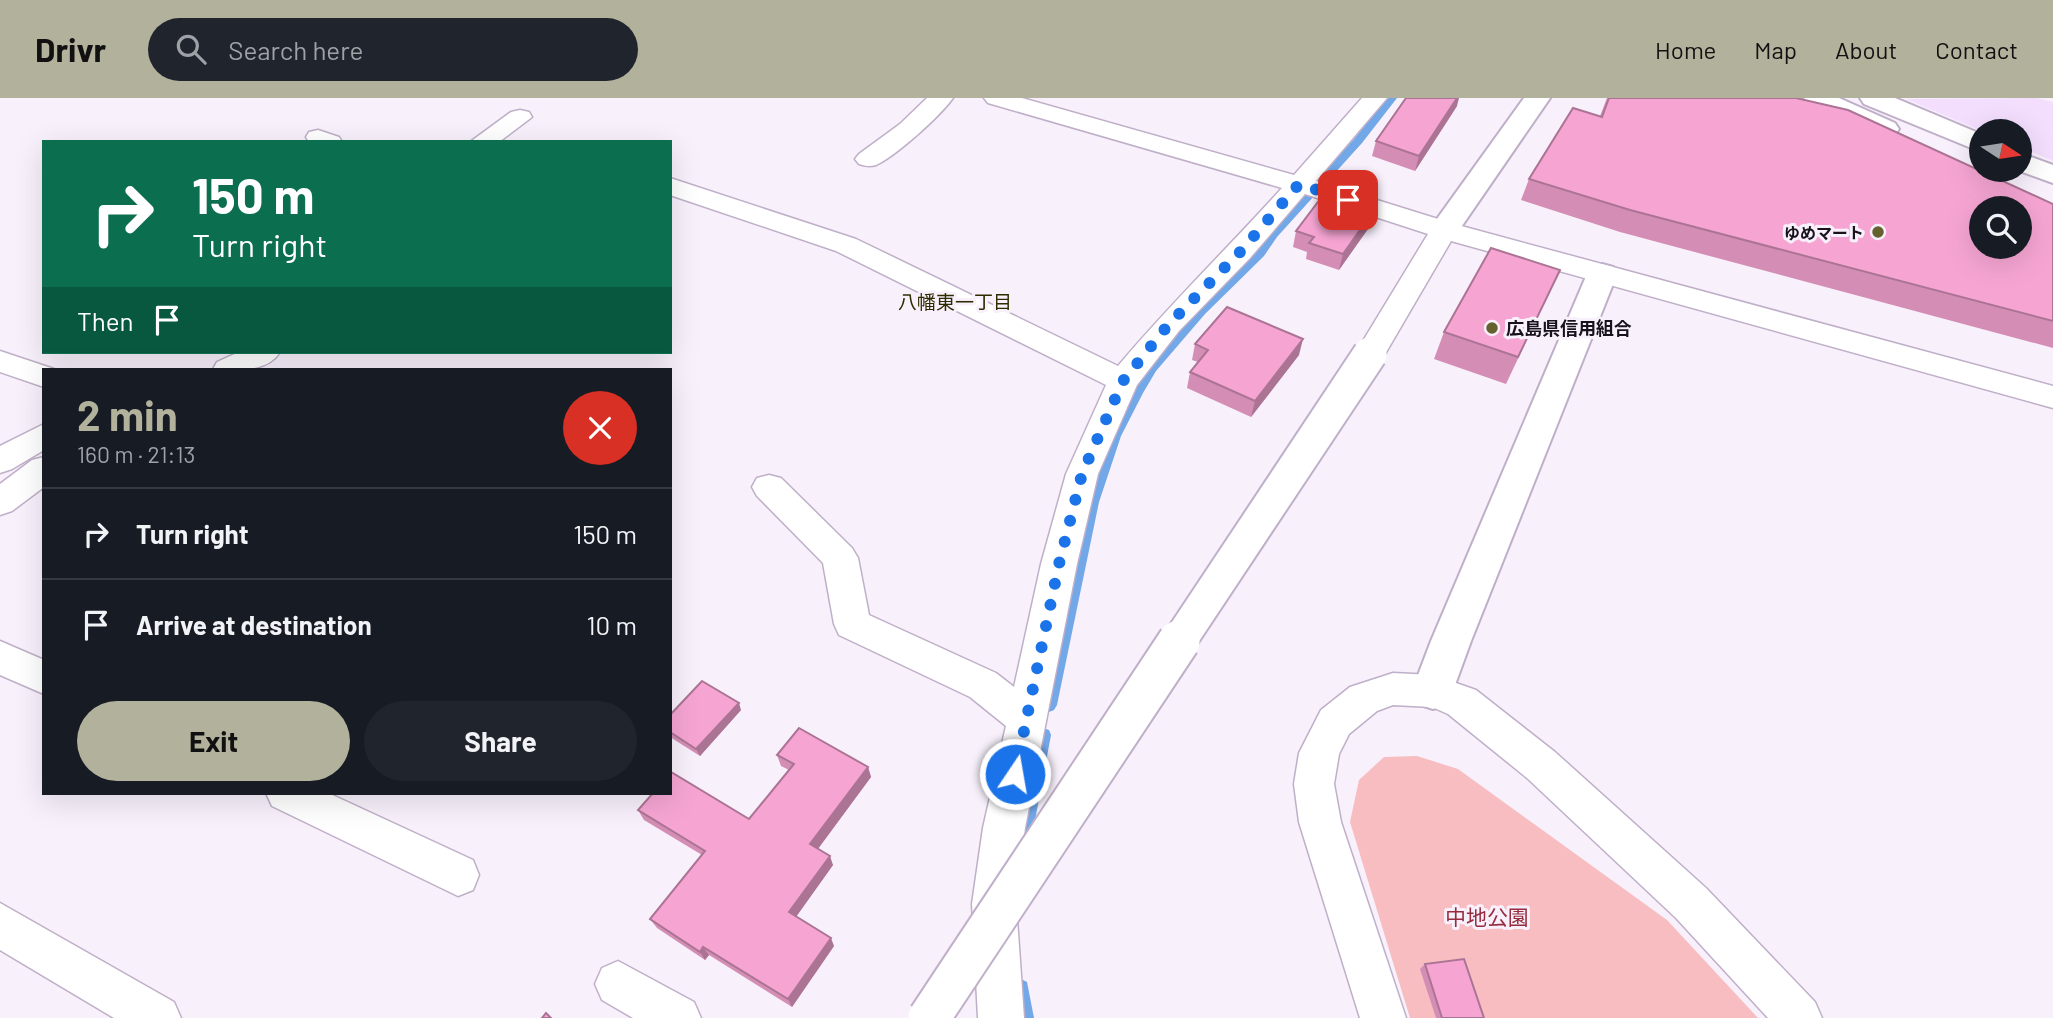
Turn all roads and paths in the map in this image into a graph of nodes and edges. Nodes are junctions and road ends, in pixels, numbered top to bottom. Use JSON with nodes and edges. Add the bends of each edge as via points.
{"nodes":[{"id":1,"x":941,"y":98,"type":"edge"},
{"id":2,"x":996,"y":98,"type":"edge"},
{"id":3,"x":1375,"y":98,"type":"edge"},
{"id":4,"x":1537,"y":98,"type":"edge"},
{"id":5,"x":1817,"y":98,"type":"edge"},
{"id":6,"x":1873,"y":98,"type":"edge"},
{"id":7,"x":520,"y":117,"type":"dead end"},
{"id":8,"x":485,"y":140,"type":"edge"},
{"id":9,"x":1969,"y":152,"type":"edge"},
{"id":10,"x":1969,"y":153,"type":"edge"},
{"id":11,"x":868,"y":159,"type":"dead end"},
{"id":12,"x":2032,"y":166,"type":"edge"},
{"id":13,"x":2053,"y":176,"type":"edge"},
{"id":14,"x":672,"y":187,"type":"edge"},
{"id":15,"x":1310,"y":187,"type":"junction"},
{"id":16,"x":1444,"y":230,"type":"junction"},
{"id":17,"x":1602,"y":274,"type":"junction"},
{"id":18,"x":261,"y":354,"type":"edge"},
{"id":19,"x":0,"y":361,"type":"edge"},
{"id":20,"x":231,"y":368,"type":"edge"},
{"id":21,"x":42,"y":376,"type":"edge"},
{"id":22,"x":1123,"y":381,"type":"junction"},
{"id":23,"x":2053,"y":397,"type":"edge"},
{"id":24,"x":42,"y":436,"type":"edge"},
{"id":25,"x":0,"y":461,"type":"edge"},
{"id":26,"x":42,"y":470,"type":"edge"},
{"id":27,"x":769,"y":487,"type":"dead end"},
{"id":28,"x":0,"y":502,"type":"edge"},
{"id":29,"x":0,"y":657,"type":"edge"},
{"id":30,"x":42,"y":677,"type":"edge"},
{"id":31,"x":1433,"y":691,"type":"junction"},
{"id":32,"x":1027,"y":720,"type":"junction"},
{"id":33,"x":290,"y":795,"type":"edge"},
{"id":34,"x":458,"y":875,"type":"dead end"},
{"id":35,"x":0,"y":925,"type":"edge"},
{"id":36,"x":618,"y":984,"type":"dead end"},
{"id":37,"x":158,"y":1018,"type":"edge"},
{"id":38,"x":678,"y":1018,"type":"edge"},
{"id":39,"x":929,"y":1018,"type":"edge"},
{"id":40,"x":1001,"y":1018,"type":"edge"},
{"id":41,"x":1383,"y":1018,"type":"edge"},
{"id":42,"x":1799,"y":1018,"type":"edge"}],
"edges":[{"from":1,"to":11,"type":"street"},
{"from":2,"to":15,"type":"street"},
{"from":3,"to":15,"type":"street"},
{"from":4,"to":16,"type":"street"},
{"from":5,"to":10,"type":"street"},
{"from":6,"to":9,"type":"street"},
{"from":7,"to":8,"type":"street"},
{"from":12,"to":13,"type":"street"},
{"from":14,"to":22,"type":"street","via":[[846,245]]},
{"from":15,"to":16,"type":"street"},
{"from":15,"to":22,"type":"street","via":[[1169,324]]},
{"from":16,"to":17,"type":"street"},
{"from":16,"to":39,"type":"street","bridge":true,"via":[[1370,354]]},
{"from":17,"to":23,"type":"street"},
{"from":17,"to":31,"type":"street"},
{"from":18,"to":20,"type":"street"},
{"from":19,"to":21,"type":"street"},
{"from":22,"to":32,"type":"street","via":[[1082,474]]},
{"from":24,"to":25,"type":"street"},
{"from":26,"to":28,"type":"street"},
{"from":27,"to":32,"type":"street","via":[[840,558],[852,624],[983,685]]},
{"from":29,"to":30,"type":"street"},
{"from":31,"to":41,"type":"street","via":[[1393,689],[1364,699],[1335,722],[1319,753],[1314,784],[1320,822]]},
{"from":31,"to":42,"type":"street","via":[[1462,702],[1626,840]]},
{"from":32,"to":40,"type":"street","via":[[1004,828],[994,904]]},
{"from":33,"to":34,"type":"street"},
{"from":35,"to":37,"type":"street"},
{"from":36,"to":38,"type":"street"}]}
